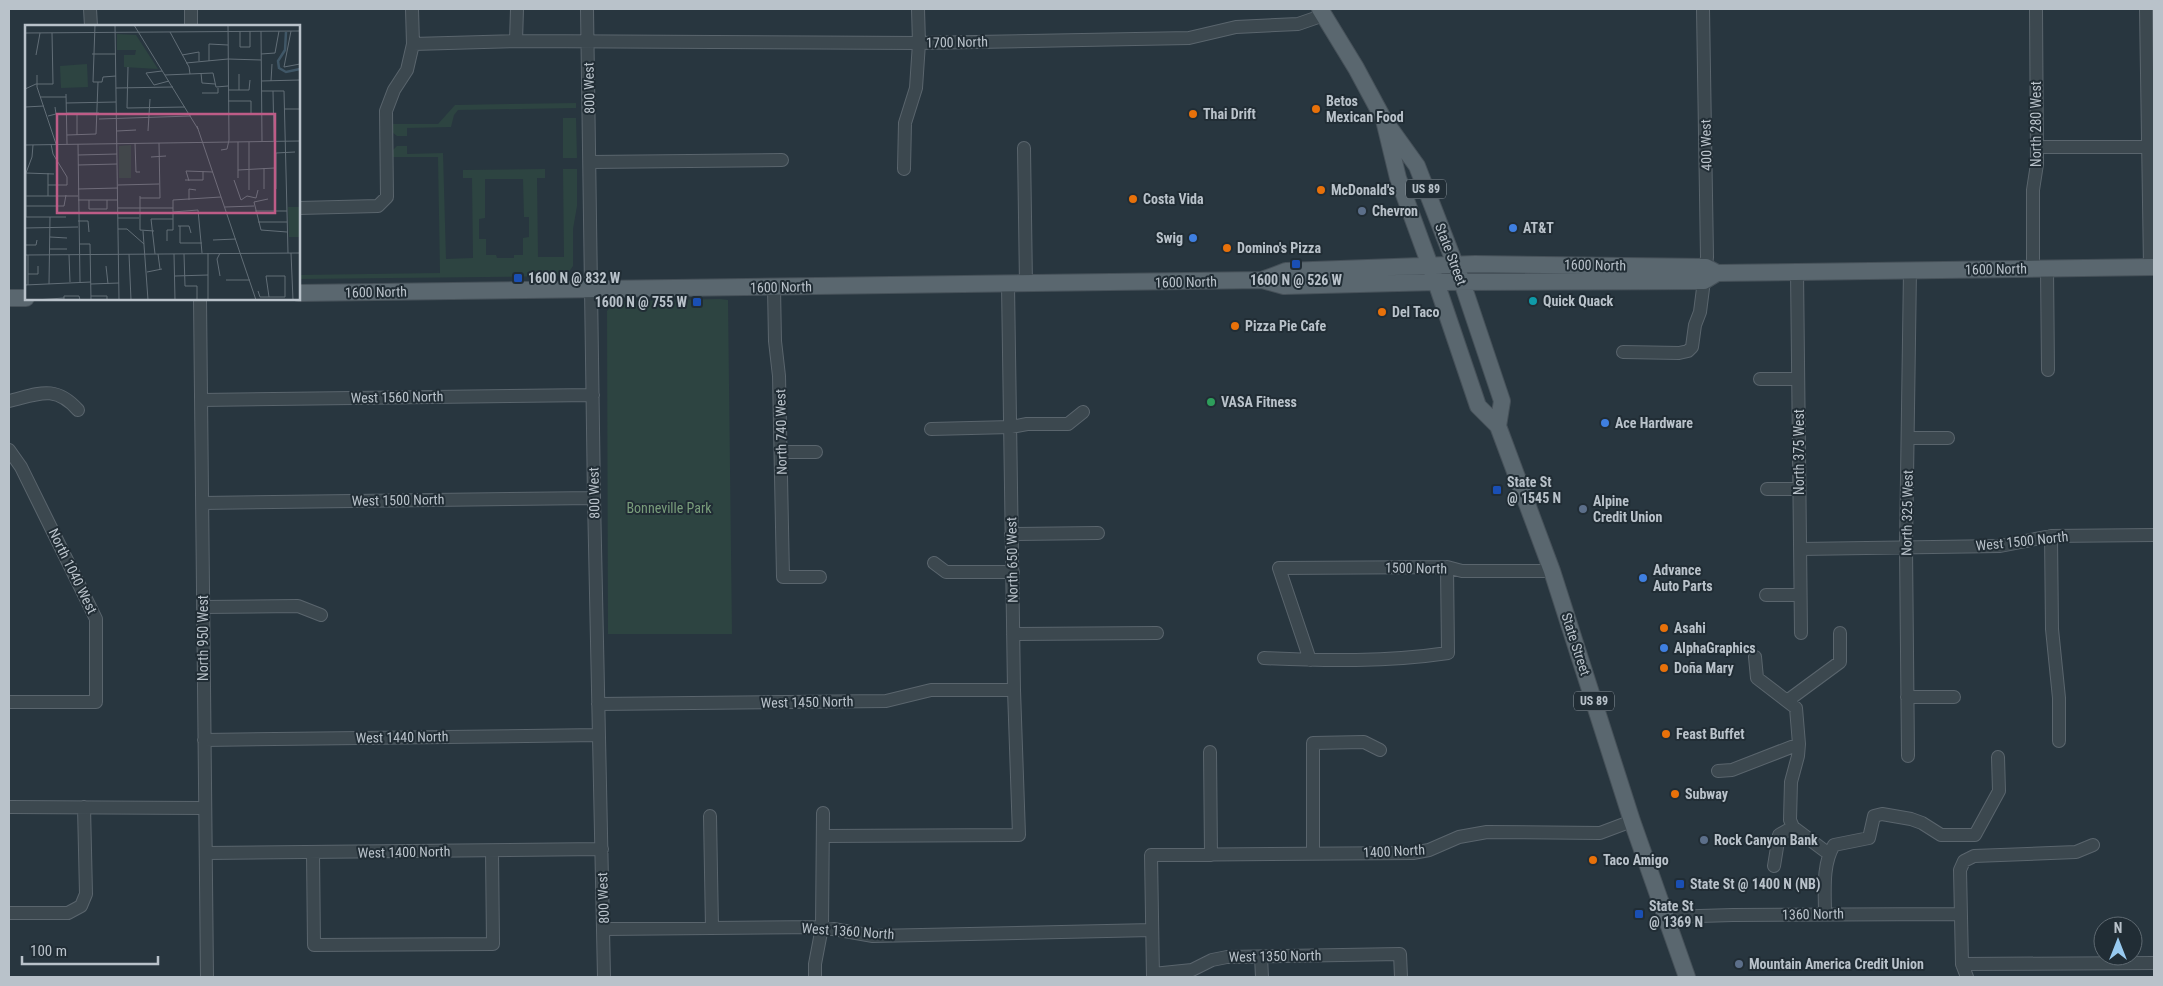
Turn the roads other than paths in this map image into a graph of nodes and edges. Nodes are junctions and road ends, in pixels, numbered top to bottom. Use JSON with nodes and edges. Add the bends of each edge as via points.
{"nodes":[{"id":1,"x":90,"y":9,"type":"edge"},
{"id":2,"x":191,"y":9,"type":"edge"},
{"id":3,"x":412,"y":9,"type":"edge"},
{"id":4,"x":517,"y":9,"type":"edge"},
{"id":5,"x":587,"y":9,"type":"edge"},
{"id":6,"x":918,"y":9,"type":"edge"},
{"id":7,"x":1703,"y":9,"type":"edge"},
{"id":8,"x":2036,"y":9,"type":"edge"},
{"id":9,"x":2146,"y":9,"type":"edge"},
{"id":10,"x":1322,"y":12,"type":"edge"},
{"id":11,"x":91,"y":25,"type":"edge"},
{"id":12,"x":191,"y":25,"type":"edge"},
{"id":13,"x":516,"y":41,"type":"junction"},
{"id":14,"x":588,"y":42,"type":"junction"},
{"id":15,"x":920,"y":43,"type":"junction"},
{"id":16,"x":413,"y":44,"type":"junction"},
{"id":17,"x":1384,"y":120,"type":"junction"},
{"id":18,"x":2037,"y":147,"type":"junction"},
{"id":19,"x":1024,"y":148,"type":"dead end"},
{"id":20,"x":2149,"y":148,"type":"junction"},
{"id":21,"x":782,"y":160,"type":"dead end"},
{"id":22,"x":590,"y":162,"type":"junction"},
{"id":23,"x":904,"y":169,"type":"dead end"},
{"id":24,"x":300,"y":208,"type":"edge"},
{"id":25,"x":1455,"y":265,"type":"junction"},
{"id":26,"x":1431,"y":266,"type":"junction"},
{"id":27,"x":2152,"y":267,"type":"edge"},
{"id":28,"x":2040,"y":268,"type":"junction"},
{"id":29,"x":1910,"y":270,"type":"junction"},
{"id":30,"x":1797,"y":272,"type":"junction"},
{"id":31,"x":1709,"y":273,"type":"junction"},
{"id":32,"x":1262,"y":280,"type":"junction"},
{"id":33,"x":1436,"y":282,"type":"junction"},
{"id":34,"x":1462,"y":282,"type":"junction"},
{"id":35,"x":1008,"y":285,"type":"junction"},
{"id":36,"x":1026,"y":285,"type":"junction"},
{"id":37,"x":774,"y":288,"type":"junction"},
{"id":38,"x":592,"y":289,"type":"junction"},
{"id":39,"x":300,"y":293,"type":"edge"},
{"id":40,"x":9,"y":298,"type":"edge"},
{"id":41,"x":25,"y":298,"type":"edge"},
{"id":42,"x":200,"y":300,"type":"edge"},
{"id":43,"x":1623,"y":352,"type":"dead end"},
{"id":44,"x":2048,"y":370,"type":"dead end"},
{"id":45,"x":1760,"y":379,"type":"dead end"},
{"id":46,"x":1798,"y":379,"type":"junction"},
{"id":47,"x":593,"y":395,"type":"junction"},
{"id":48,"x":201,"y":400,"type":"junction"},
{"id":49,"x":9,"y":401,"type":"edge"},
{"id":50,"x":78,"y":410,"type":"dead end"},
{"id":51,"x":1083,"y":412,"type":"dead end"},
{"id":52,"x":1498,"y":426,"type":"junction"},
{"id":53,"x":1011,"y":427,"type":"junction"},
{"id":54,"x":931,"y":429,"type":"dead end"},
{"id":55,"x":1908,"y":438,"type":"junction"},
{"id":56,"x":1948,"y":438,"type":"dead end"},
{"id":57,"x":781,"y":452,"type":"junction"},
{"id":58,"x":816,"y":452,"type":"dead end"},
{"id":59,"x":10,"y":454,"type":"edge"},
{"id":60,"x":1767,"y":488,"type":"dead end"},
{"id":61,"x":1799,"y":489,"type":"junction"},
{"id":62,"x":594,"y":498,"type":"junction"},
{"id":63,"x":202,"y":503,"type":"junction"},
{"id":64,"x":1098,"y":533,"type":"dead end"},
{"id":65,"x":1012,"y":534,"type":"junction"},
{"id":66,"x":2154,"y":535,"type":"edge"},
{"id":67,"x":2051,"y":536,"type":"junction"},
{"id":68,"x":1906,"y":547,"type":"junction"},
{"id":69,"x":1800,"y":549,"type":"junction"},
{"id":70,"x":934,"y":563,"type":"dead end"},
{"id":71,"x":1447,"y":567,"type":"junction"},
{"id":72,"x":1552,"y":571,"type":"junction"},
{"id":73,"x":1013,"y":572,"type":"junction"},
{"id":74,"x":820,"y":577,"type":"dead end"},
{"id":75,"x":1766,"y":595,"type":"dead end"},
{"id":76,"x":1800,"y":595,"type":"junction"},
{"id":77,"x":203,"y":607,"type":"junction"},
{"id":78,"x":321,"y":615,"type":"dead end"},
{"id":79,"x":1157,"y":633,"type":"dead end"},
{"id":80,"x":1801,"y":633,"type":"dead end"},
{"id":81,"x":1840,"y":633,"type":"dead end"},
{"id":82,"x":1013,"y":634,"type":"junction"},
{"id":83,"x":1755,"y":657,"type":"dead end"},
{"id":84,"x":1264,"y":658,"type":"dead end"},
{"id":85,"x":1310,"y":660,"type":"junction"},
{"id":86,"x":1014,"y":690,"type":"junction"},
{"id":87,"x":1907,"y":697,"type":"junction"},
{"id":88,"x":1954,"y":697,"type":"dead end"},
{"id":89,"x":1787,"y":701,"type":"junction"},
{"id":90,"x":9,"y":702,"type":"edge"},
{"id":91,"x":598,"y":704,"type":"junction"},
{"id":92,"x":599,"y":735,"type":"junction"},
{"id":93,"x":204,"y":740,"type":"junction"},
{"id":94,"x":2059,"y":741,"type":"dead end"},
{"id":95,"x":1799,"y":744,"type":"junction"},
{"id":96,"x":1380,"y":750,"type":"dead end"},
{"id":97,"x":1210,"y":752,"type":"dead end"},
{"id":98,"x":1908,"y":756,"type":"dead end"},
{"id":99,"x":1998,"y":757,"type":"dead end"},
{"id":100,"x":1718,"y":771,"type":"dead end"},
{"id":101,"x":9,"y":807,"type":"edge"},
{"id":102,"x":84,"y":807,"type":"junction"},
{"id":103,"x":204,"y":808,"type":"junction"},
{"id":104,"x":823,"y":813,"type":"dead end"},
{"id":105,"x":710,"y":816,"type":"dead end"},
{"id":106,"x":1632,"y":821,"type":"junction"},
{"id":107,"x":1793,"y":827,"type":"junction"},
{"id":108,"x":824,"y":836,"type":"junction"},
{"id":109,"x":2093,"y":845,"type":"dead end"},
{"id":110,"x":602,"y":849,"type":"junction"},
{"id":111,"x":492,"y":851,"type":"junction"},
{"id":112,"x":206,"y":853,"type":"junction"},
{"id":113,"x":314,"y":853,"type":"junction"},
{"id":114,"x":1313,"y":853,"type":"junction"},
{"id":115,"x":1828,"y":854,"type":"junction"},
{"id":116,"x":1211,"y":855,"type":"junction"},
{"id":117,"x":1774,"y":866,"type":"dead end"},
{"id":118,"x":9,"y":913,"type":"edge"},
{"id":119,"x":1825,"y":914,"type":"junction"},
{"id":120,"x":1960,"y":914,"type":"junction"},
{"id":121,"x":1667,"y":917,"type":"junction"},
{"id":122,"x":822,"y":927,"type":"junction"},
{"id":123,"x":712,"y":928,"type":"junction"},
{"id":124,"x":604,"y":929,"type":"junction"},
{"id":125,"x":1152,"y":930,"type":"junction"},
{"id":126,"x":1261,"y":956,"type":"junction"},
{"id":127,"x":2154,"y":963,"type":"edge"},
{"id":128,"x":1962,"y":964,"type":"junction"},
{"id":129,"x":1153,"y":976,"type":"edge"},
{"id":130,"x":207,"y":977,"type":"edge"},
{"id":131,"x":604,"y":977,"type":"edge"},
{"id":132,"x":815,"y":977,"type":"edge"},
{"id":133,"x":1262,"y":977,"type":"edge"},
{"id":134,"x":1401,"y":977,"type":"edge"},
{"id":135,"x":1687,"y":977,"type":"edge"},
{"id":136,"x":1966,"y":977,"type":"edge"}],
"edges":[{"from":1,"to":11,"type":"street"},
{"from":2,"to":12,"type":"street"},
{"from":3,"to":16,"type":"street"},
{"from":4,"to":13,"type":"street"},
{"from":5,"to":14,"type":"street","name":"800 West"},
{"from":6,"to":15,"type":"street"},
{"from":7,"to":31,"type":"street","name":"400 West"},
{"from":8,"to":18,"type":"street","name":"North 280 West"},
{"from":9,"to":20,"type":"street"},
{"from":10,"to":15,"type":"street","name":"1700 North","via":[[1298,24],[1236,27],[1189,38]]},
{"from":10,"to":17,"type":"main road","name":"State Street","number":"US 89"},
{"from":13,"to":14,"type":"street","name":"1700 North"},
{"from":13,"to":16,"type":"street","name":"1700 North"},
{"from":14,"to":15,"type":"street","name":"1700 North"},
{"from":14,"to":22,"type":"street","name":"800 West"},
{"from":15,"to":23,"type":"street","via":[[916,88],[905,123]]},
{"from":16,"to":24,"type":"street","via":[[407,70],[394,90],[386,112],[387,196],[378,206]]},
{"from":17,"to":25,"type":"main road","name":"State Street","number":"US 89","via":[[1417,166]]},
{"from":17,"to":26,"type":"main road","name":"State Street","number":"US 89","via":[[1398,178]]},
{"from":18,"to":20,"type":"street"},
{"from":18,"to":28,"type":"street","name":"North 280 West","via":[[2033,190]]},
{"from":19,"to":36,"type":"street"},
{"from":20,"to":27,"type":"street"},
{"from":21,"to":22,"type":"street"},
{"from":22,"to":38,"type":"street","name":"800 West"},
{"from":25,"to":26,"type":"main road","name":"1600 North"},
{"from":25,"to":31,"type":"main road","name":"1600 North"},
{"from":25,"to":34,"type":"main road","name":"State Street","number":"US 89"},
{"from":26,"to":32,"type":"main road","name":"1600 North","via":[[1286,271]]},
{"from":26,"to":33,"type":"main road","name":"State Street","number":"US 89"},
{"from":27,"to":28,"type":"main road","name":"1600 North"},
{"from":28,"to":29,"type":"main road","name":"1600 North"},
{"from":28,"to":44,"type":"street","name":"North 280 West"},
{"from":29,"to":30,"type":"main road","name":"1600 North"},
{"from":29,"to":55,"type":"street","name":"North 325 West"},
{"from":30,"to":31,"type":"main road","name":"1600 North"},
{"from":30,"to":46,"type":"street","name":"North 375 West"},
{"from":31,"to":34,"type":"main road","name":"1600 North"},
{"from":31,"to":43,"type":"street","name":"400 West","via":[[1690,349],[1679,353]]},
{"from":32,"to":33,"type":"main road","name":"1600 North","via":[[1284,286]]},
{"from":32,"to":36,"type":"main road","name":"1600 North"},
{"from":33,"to":34,"type":"main road","name":"1600 North"},
{"from":33,"to":52,"type":"main road","name":"State Street","number":"US 89","via":[[1478,406]]},
{"from":34,"to":52,"type":"main road","name":"State Street","number":"US 89","via":[[1502,401]]},
{"from":35,"to":36,"type":"main road","name":"1600 North"},
{"from":35,"to":37,"type":"main road","name":"1600 North"},
{"from":35,"to":53,"type":"street","name":"North 650 West"},
{"from":37,"to":38,"type":"main road","name":"1600 North"},
{"from":37,"to":57,"type":"street","name":"North 740 West"},
{"from":38,"to":39,"type":"main road","name":"1600 North"},
{"from":38,"to":47,"type":"street","name":"800 West"},
{"from":40,"to":41,"type":"main road"},
{"from":42,"to":48,"type":"street","name":"North 950 West"},
{"from":45,"to":46,"type":"street"},
{"from":46,"to":61,"type":"street","name":"North 375 West"},
{"from":47,"to":48,"type":"street","name":"West 1560 North"},
{"from":47,"to":62,"type":"street","name":"800 West"},
{"from":48,"to":63,"type":"street","name":"North 950 West"},
{"from":49,"to":50,"type":"street","via":[[49,392],[70,400]]},
{"from":51,"to":53,"type":"street","via":[[1068,424]]},
{"from":52,"to":72,"type":"main road","name":"State Street","number":"US 89"},
{"from":53,"to":54,"type":"street"},
{"from":53,"to":65,"type":"street","name":"North 650 West"},
{"from":55,"to":56,"type":"street"},
{"from":55,"to":68,"type":"street","name":"North 325 West"},
{"from":57,"to":58,"type":"street"},
{"from":57,"to":74,"type":"street","name":"North 740 West","via":[[783,578]]},
{"from":59,"to":90,"type":"street","name":"North 1040 West","via":[[22,466],[96,619],[96,702]]},
{"from":60,"to":61,"type":"street"},
{"from":61,"to":69,"type":"street","name":"North 375 West"},
{"from":62,"to":63,"type":"street","name":"West 1500 North"},
{"from":62,"to":91,"type":"street","name":"800 West"},
{"from":63,"to":77,"type":"street","name":"North 950 West"},
{"from":64,"to":65,"type":"street"},
{"from":65,"to":73,"type":"street","name":"North 650 West"},
{"from":66,"to":67,"type":"street","name":"West 1500 North"},
{"from":67,"to":68,"type":"street","name":"West 1500 North","via":[[2000,546]]},
{"from":67,"to":94,"type":"street","via":[[2052,629],[2059,698]]},
{"from":68,"to":69,"type":"street","name":"West 1500 North"},
{"from":68,"to":87,"type":"street","name":"North 325 West"},
{"from":69,"to":76,"type":"street","name":"North 375 West"},
{"from":70,"to":73,"type":"street","via":[[946,572]]},
{"from":71,"to":72,"type":"street","name":"1500 North","via":[[1462,571]]},
{"from":71,"to":85,"type":"street","via":[[1448,653],[1406,659]]},
{"from":71,"to":85,"type":"street","name":"1500 North","via":[[1279,568]]},
{"from":72,"to":106,"type":"main road","name":"State Street","number":"US 89"},
{"from":73,"to":82,"type":"street","name":"North 650 West"},
{"from":75,"to":76,"type":"street"},
{"from":76,"to":80,"type":"street","name":"North 375 West"},
{"from":77,"to":78,"type":"street","via":[[298,606]]},
{"from":77,"to":93,"type":"street","name":"North 950 West"},
{"from":79,"to":82,"type":"street"},
{"from":81,"to":89,"type":"street","via":[[1840,662]]},
{"from":82,"to":86,"type":"street","name":"North 650 West"},
{"from":83,"to":89,"type":"street","via":[[1757,678]]},
{"from":84,"to":85,"type":"street"},
{"from":86,"to":91,"type":"street","name":"West 1450 North","via":[[932,690],[886,701]]},
{"from":86,"to":108,"type":"street","name":"North 650 West","via":[[1019,835]]},
{"from":87,"to":88,"type":"street"},
{"from":87,"to":98,"type":"street","name":"North 325 West"},
{"from":89,"to":95,"type":"street","via":[[1796,708]]},
{"from":91,"to":92,"type":"street","name":"800 West"},
{"from":92,"to":93,"type":"street","name":"West 1440 North"},
{"from":92,"to":110,"type":"street","name":"800 West"},
{"from":93,"to":103,"type":"street","name":"North 950 West"},
{"from":95,"to":100,"type":"street","via":[[1732,770]]},
{"from":95,"to":107,"type":"street","via":[[1791,782],[1790,820]]},
{"from":96,"to":114,"type":"street","via":[[1364,742],[1312,743]]},
{"from":97,"to":116,"type":"street"},
{"from":99,"to":115,"type":"street","via":[[1999,791],[1975,835],[1941,836],[1922,823],[1882,814],[1874,816],[1869,838],[1834,844]]},
{"from":101,"to":102,"type":"street"},
{"from":102,"to":103,"type":"street"},
{"from":102,"to":118,"type":"street","via":[[86,894],[81,906],[68,913]]},
{"from":103,"to":112,"type":"street","name":"North 950 West"},
{"from":104,"to":108,"type":"street"},
{"from":105,"to":123,"type":"street"},
{"from":106,"to":114,"type":"street","name":"1400 North","via":[[1600,833],[1487,832],[1459,837],[1413,853]]},
{"from":106,"to":121,"type":"main road","name":"State Street","number":"US 89"},
{"from":107,"to":115,"type":"street"},
{"from":107,"to":117,"type":"street","via":[[1779,835]]},
{"from":108,"to":122,"type":"street"},
{"from":109,"to":120,"type":"street","via":[[2076,852],[1974,856],[1964,861],[1960,870]]},
{"from":110,"to":111,"type":"street","name":"West 1400 North"},
{"from":110,"to":124,"type":"street","name":"800 West"},
{"from":111,"to":113,"type":"street","name":"West 1400 North"},
{"from":111,"to":113,"type":"street","via":[[493,944],[314,946]]},
{"from":112,"to":113,"type":"street","name":"West 1400 North"},
{"from":112,"to":130,"type":"street","name":"North 950 West"},
{"from":114,"to":116,"type":"street","name":"1400 North"},
{"from":115,"to":119,"type":"street"},
{"from":116,"to":125,"type":"street","name":"1400 North","via":[[1151,855]]},
{"from":119,"to":120,"type":"street","name":"1360 North"},
{"from":119,"to":121,"type":"street","name":"1360 North"},
{"from":120,"to":128,"type":"street"},
{"from":121,"to":135,"type":"main road","name":"State Street","number":"US 89"},
{"from":122,"to":123,"type":"street","name":"West 1360 North"},
{"from":122,"to":125,"type":"street","name":"West 1360 North","via":[[873,936]]},
{"from":122,"to":132,"type":"street"},
{"from":123,"to":124,"type":"street","name":"West 1360 North"},
{"from":124,"to":131,"type":"street","name":"800 West"},
{"from":125,"to":129,"type":"street"},
{"from":126,"to":129,"type":"street","name":"West 1350 North","via":[[1227,956],[1192,970]]},
{"from":126,"to":133,"type":"street"},
{"from":126,"to":134,"type":"street","name":"West 1350 North","via":[[1400,954]]},
{"from":127,"to":128,"type":"street"},
{"from":128,"to":136,"type":"street"}]}
